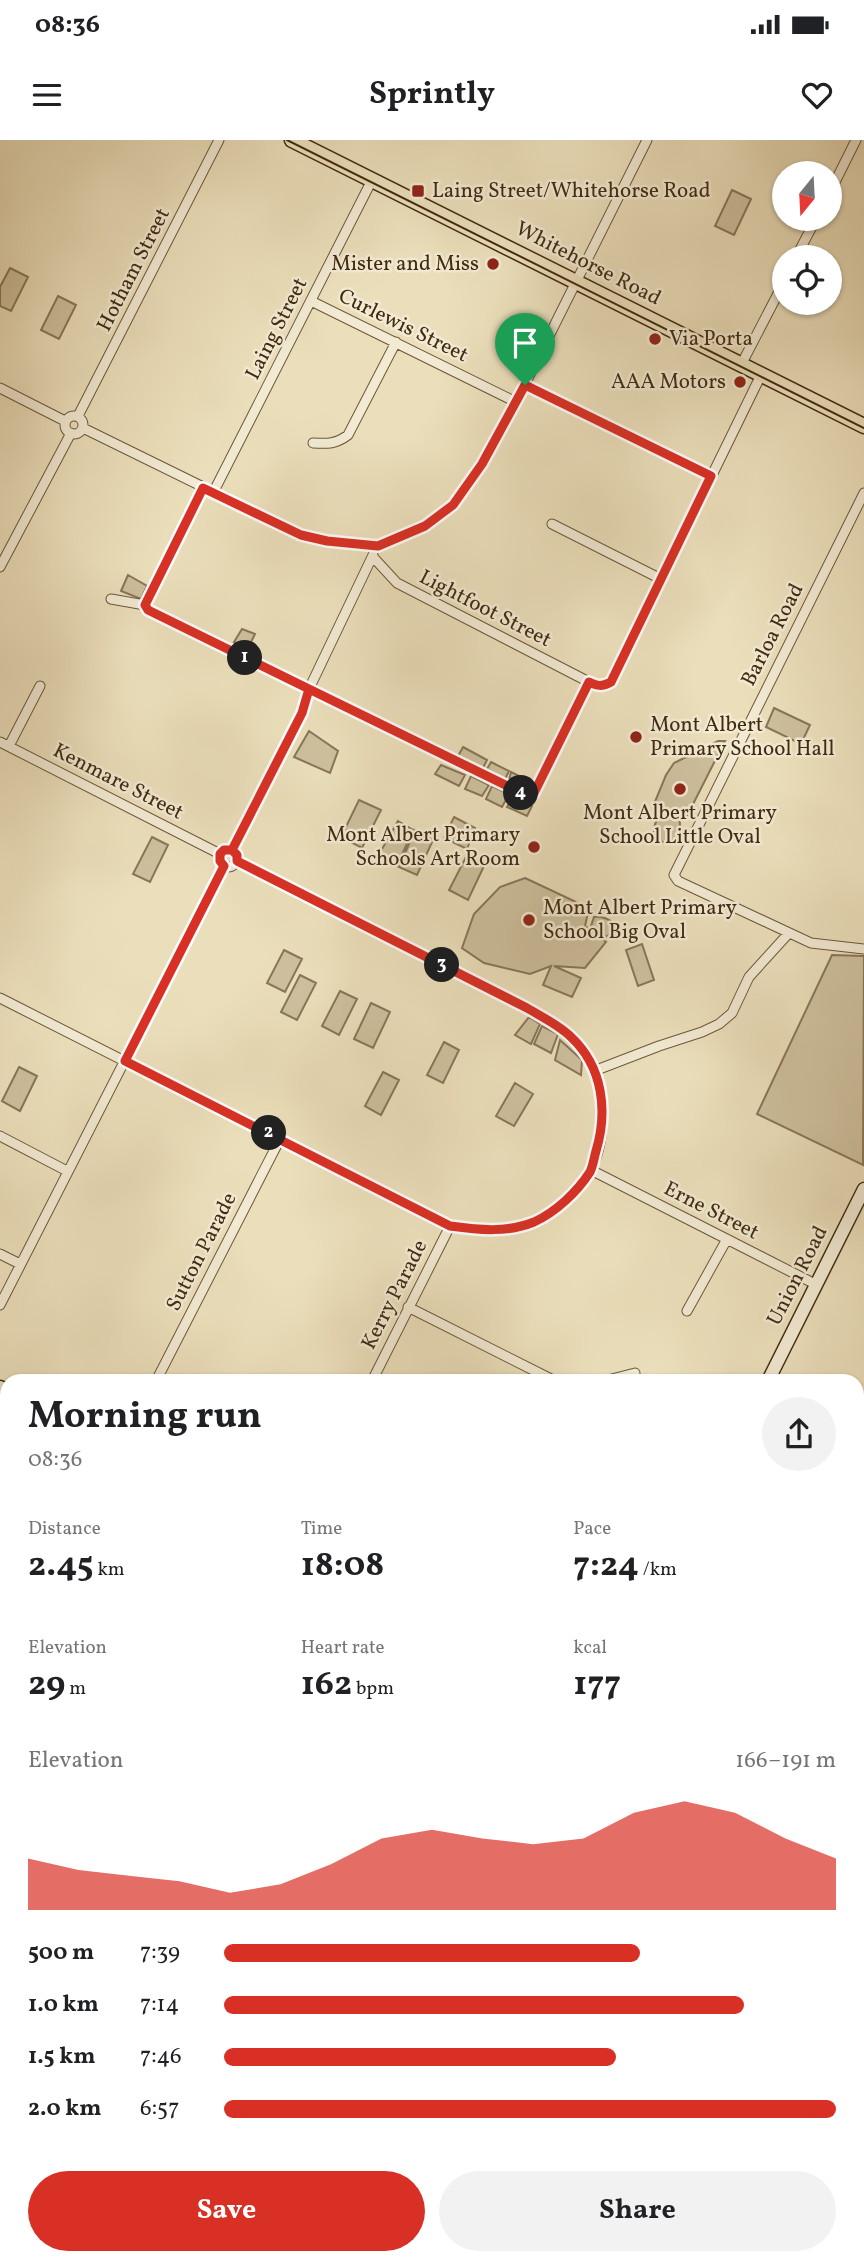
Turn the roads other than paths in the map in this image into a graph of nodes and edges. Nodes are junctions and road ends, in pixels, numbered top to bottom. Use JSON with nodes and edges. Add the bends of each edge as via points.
{"nodes":[{"id":1,"x":219,"y":140,"type":"edge"},
{"id":2,"x":647,"y":140,"type":"edge"},
{"id":3,"x":856,"y":140,"type":"edge"},
{"id":4,"x":298,"y":141,"type":"edge"},
{"id":5,"x":842,"y":168,"type":"edge"},
{"id":6,"x":372,"y":180,"type":"junction"},
{"id":7,"x":576,"y":281,"type":"junction"},
{"id":8,"x":311,"y":301,"type":"junction"},
{"id":9,"x":772,"y":305,"type":"edge"},
{"id":10,"x":396,"y":342,"type":"junction"},
{"id":11,"x":741,"y":365,"type":"junction"},
{"id":12,"x":761,"y":375,"type":"junction"},
{"id":13,"x":525,"y":385,"type":"junction"},
{"id":14,"x":0,"y":388,"type":"edge"},
{"id":15,"x":516,"y":402,"type":"junction"},
{"id":16,"x":78,"y":416,"type":"junction"},
{"id":17,"x":65,"y":421,"type":"junction"},
{"id":18,"x":864,"y":425,"type":"edge"},
{"id":19,"x":83,"y":428,"type":"junction"},
{"id":20,"x":71,"y":433,"type":"junction"},
{"id":21,"x":313,"y":443,"type":"dead end"},
{"id":22,"x":711,"y":476,"type":"junction"},
{"id":23,"x":203,"y":488,"type":"junction"},
{"id":24,"x":214,"y":493,"type":"junction"},
{"id":25,"x":864,"y":493,"type":"edge"},
{"id":26,"x":552,"y":524,"type":"dead end"},
{"id":27,"x":378,"y":546,"type":"junction"},
{"id":28,"x":373,"y":557,"type":"junction"},
{"id":29,"x":0,"y":567,"type":"edge"},
{"id":30,"x":661,"y":579,"type":"junction"},
{"id":31,"x":111,"y":599,"type":"dead end"},
{"id":32,"x":145,"y":605,"type":"junction"},
{"id":33,"x":589,"y":682,"type":"junction"},
{"id":34,"x":40,"y":686,"type":"dead end"},
{"id":35,"x":309,"y":689,"type":"junction"},
{"id":36,"x":5,"y":744,"type":"edge"},
{"id":37,"x":232,"y":850,"type":"junction"},
{"id":38,"x":220,"y":854,"type":"junction"},
{"id":39,"x":237,"y":861,"type":"junction"},
{"id":40,"x":224,"y":866,"type":"junction"},
{"id":41,"x":788,"y":934,"type":"junction"},
{"id":42,"x":864,"y":949,"type":"edge"},
{"id":43,"x":0,"y":998,"type":"edge"},
{"id":44,"x":125,"y":1061,"type":"junction"},
{"id":45,"x":594,"y":1071,"type":"junction"},
{"id":46,"x":0,"y":1136,"type":"edge"},
{"id":47,"x":280,"y":1139,"type":"junction"},
{"id":48,"x":591,"y":1170,"type":"junction"},
{"id":49,"x":67,"y":1171,"type":"junction"},
{"id":50,"x":864,"y":1189,"type":"edge"},
{"id":51,"x":450,"y":1226,"type":"junction"},
{"id":52,"x":727,"y":1239,"type":"junction"},
{"id":53,"x":0,"y":1254,"type":"edge"},
{"id":54,"x":20,"y":1264,"type":"junction"},
{"id":55,"x":815,"y":1284,"type":"junction"},
{"id":56,"x":0,"y":1305,"type":"edge"},
{"id":57,"x":408,"y":1307,"type":"junction"},
{"id":58,"x":687,"y":1311,"type":"dead end"},
{"id":59,"x":635,"y":1373,"type":"dead end"},
{"id":60,"x":160,"y":1374,"type":"edge"},
{"id":61,"x":375,"y":1374,"type":"edge"},
{"id":62,"x":541,"y":1374,"type":"edge"},
{"id":63,"x":631,"y":1374,"type":"edge"},
{"id":64,"x":771,"y":1374,"type":"edge"}],
"edges":[{"from":1,"to":16,"type":"street","name":"Hotham Street"},
{"from":2,"to":7,"type":"street"},
{"from":3,"to":5,"type":"street"},
{"from":4,"to":6,"type":"main road","name":"Whitehorse Road"},
{"from":6,"to":7,"type":"main road","name":"Whitehorse Road"},
{"from":6,"to":8,"type":"street","name":"Laing Street"},
{"from":7,"to":11,"type":"main road","name":"Whitehorse Road"},
{"from":7,"to":13,"type":"street"},
{"from":8,"to":10,"type":"street","name":"Curlewis Street"},
{"from":8,"to":24,"type":"street","name":"Laing Street"},
{"from":9,"to":11,"type":"street"},
{"from":10,"to":15,"type":"street","name":"Curlewis Street"},
{"from":10,"to":21,"type":"street","via":[[348,435],[340,442]]},
{"from":11,"to":12,"type":"main road","name":"Whitehorse Road"},
{"from":12,"to":18,"type":"main road","name":"Whitehorse Road"},
{"from":12,"to":22,"type":"street"},
{"from":13,"to":15,"type":"street"},
{"from":13,"to":22,"type":"street"},
{"from":14,"to":17,"type":"street"},
{"from":15,"to":27,"type":"street","via":[[453,505],[425,526]]},
{"from":16,"to":17,"type":"street"},
{"from":16,"to":19,"type":"street"},
{"from":17,"to":20,"type":"street"},
{"from":19,"to":20,"type":"street"},
{"from":19,"to":23,"type":"street"},
{"from":20,"to":29,"type":"street"},
{"from":22,"to":30,"type":"street"},
{"from":23,"to":24,"type":"street"},
{"from":23,"to":32,"type":"street"},
{"from":24,"to":27,"type":"street","via":[[301,535]]},
{"from":25,"to":41,"type":"street","name":"Barloa Road","via":[[674,875]]},
{"from":26,"to":30,"type":"street"},
{"from":27,"to":28,"type":"street"},
{"from":28,"to":33,"type":"street","name":"Lightfoot Street","via":[[397,583]]},
{"from":28,"to":35,"type":"street"},
{"from":30,"to":33,"type":"street","via":[[611,682],[598,686]]},
{"from":31,"to":32,"type":"street"},
{"from":32,"to":35,"type":"street"},
{"from":33,"to":35,"type":"street","via":[[530,797]]},
{"from":34,"to":36,"type":"street"},
{"from":35,"to":37,"type":"street","via":[[302,713]]},
{"from":36,"to":38,"type":"street","name":"Kenmare Street"},
{"from":37,"to":38,"type":"street"},
{"from":37,"to":39,"type":"street"},
{"from":38,"to":40,"type":"street"},
{"from":39,"to":40,"type":"street"},
{"from":39,"to":45,"type":"street","via":[[527,1008],[573,1038]]},
{"from":40,"to":44,"type":"street"},
{"from":41,"to":42,"type":"street","via":[[811,943]]},
{"from":41,"to":45,"type":"street","via":[[749,977],[732,1013],[719,1024]]},
{"from":43,"to":44,"type":"street"},
{"from":44,"to":47,"type":"street"},
{"from":44,"to":49,"type":"street"},
{"from":45,"to":48,"type":"street","via":[[603,1109]]},
{"from":46,"to":49,"type":"street"},
{"from":47,"to":51,"type":"street"},
{"from":47,"to":60,"type":"street","name":"Sutton Parade"},
{"from":48,"to":51,"type":"street","via":[[557,1208],[533,1222],[502,1230]]},
{"from":48,"to":52,"type":"street","name":"Erne Street"},
{"from":49,"to":54,"type":"street"},
{"from":50,"to":55,"type":"main road","name":"Union Road"},
{"from":51,"to":57,"type":"street","name":"Kerry Parade"},
{"from":52,"to":55,"type":"street","name":"Erne Street"},
{"from":52,"to":58,"type":"street"},
{"from":53,"to":54,"type":"street"},
{"from":54,"to":56,"type":"street"},
{"from":55,"to":64,"type":"main road","name":"Union Road"},
{"from":57,"to":61,"type":"street","name":"Kerry Parade"},
{"from":57,"to":62,"type":"street"},
{"from":59,"to":63,"type":"street"}]}
